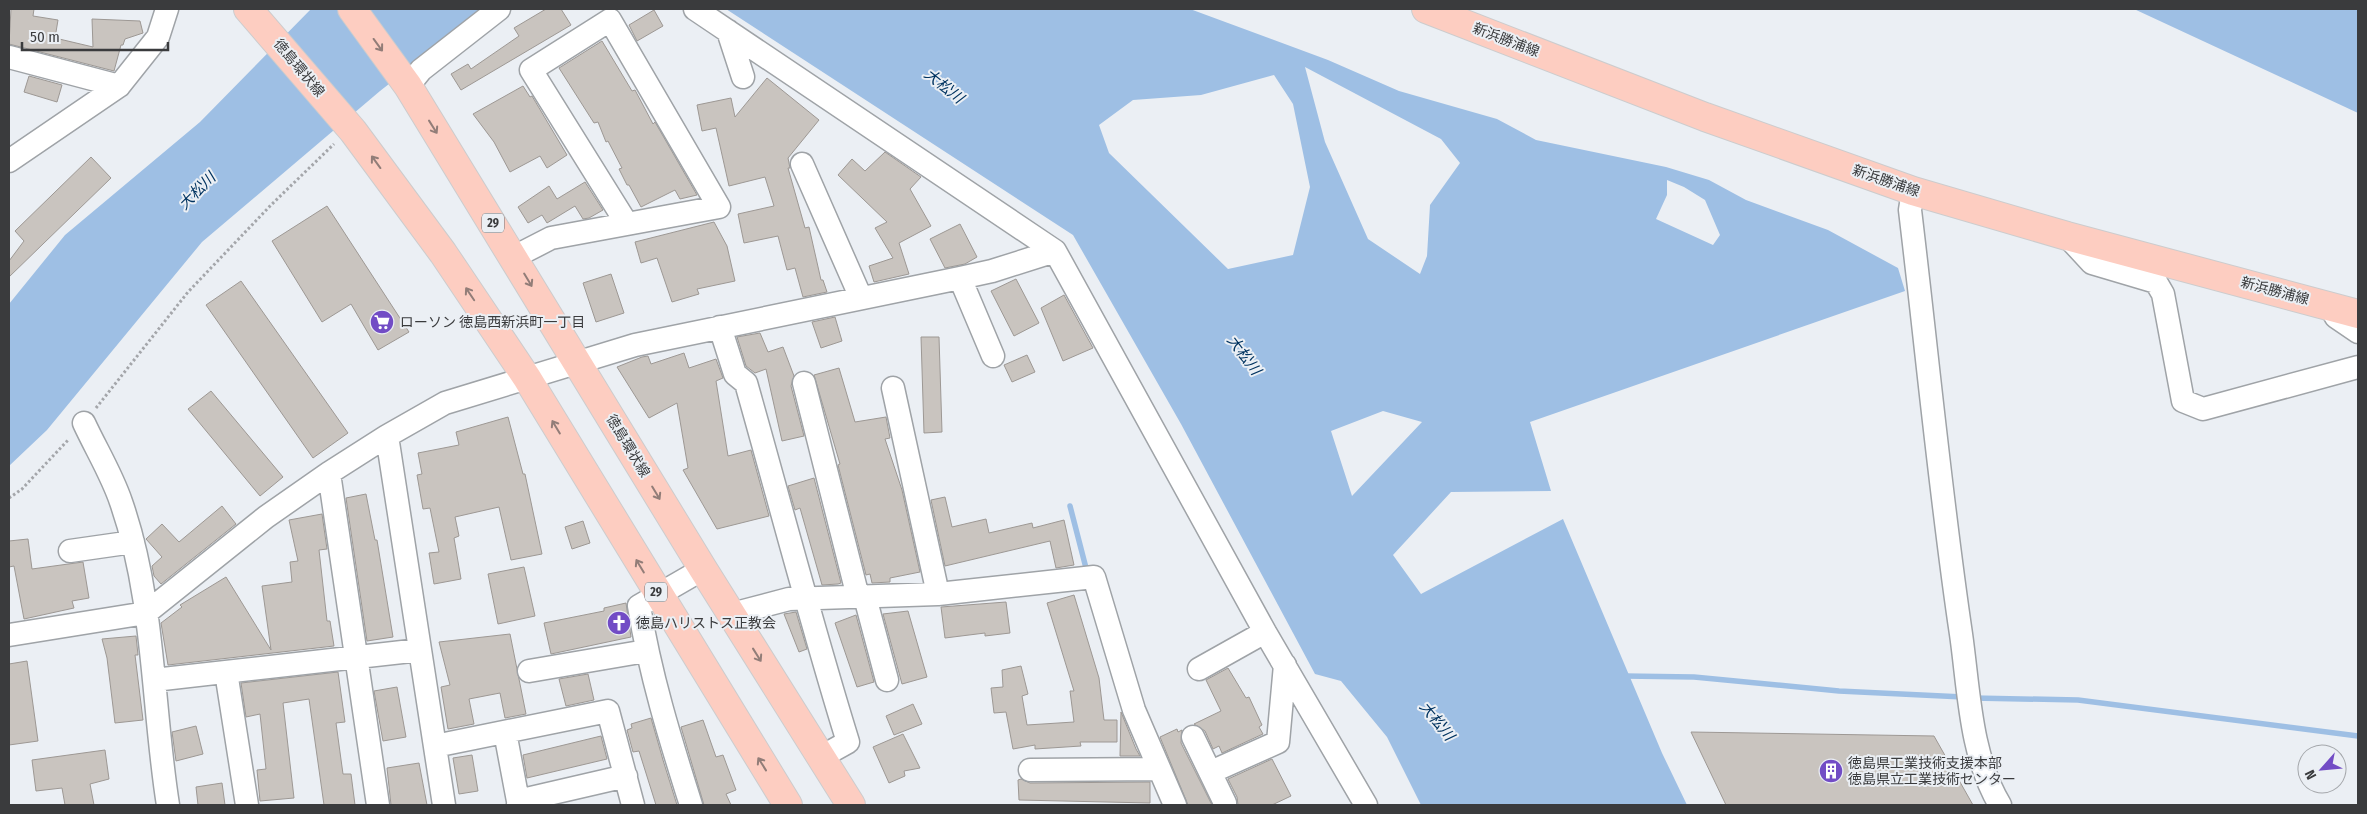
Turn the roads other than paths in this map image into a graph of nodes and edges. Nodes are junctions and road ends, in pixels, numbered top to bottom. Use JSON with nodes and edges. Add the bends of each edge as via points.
{"nodes":[{"id":1,"x":167,"y":9,"type":"edge"},
{"id":2,"x":352,"y":9,"type":"edge"},
{"id":3,"x":499,"y":9,"type":"edge"},
{"id":4,"x":695,"y":9,"type":"edge"},
{"id":5,"x":1426,"y":9,"type":"edge"},
{"id":6,"x":255,"y":17,"type":"edge"},
{"id":7,"x":728,"y":31,"type":"junction"},
{"id":8,"x":9,"y":57,"type":"edge"},
{"id":9,"x":743,"y":77,"type":"dead end"},
{"id":10,"x":406,"y":83,"type":"junction"},
{"id":11,"x":119,"y":86,"type":"junction"},
{"id":12,"x":9,"y":161,"type":"edge"},
{"id":13,"x":802,"y":164,"type":"dead end"},
{"id":14,"x":1913,"y":191,"type":"junction"},
{"id":15,"x":627,"y":224,"type":"junction"},
{"id":16,"x":2067,"y":236,"type":"junction"},
{"id":17,"x":1055,"y":251,"type":"junction"},
{"id":18,"x":514,"y":257,"type":"junction"},
{"id":19,"x":960,"y":278,"type":"junction"},
{"id":20,"x":861,"y":298,"type":"junction"},
{"id":21,"x":2330,"y":306,"type":"junction"},
{"id":22,"x":2358,"y":314,"type":"edge"},
{"id":23,"x":720,"y":327,"type":"junction"},
{"id":24,"x":2358,"y":332,"type":"edge"},
{"id":25,"x":993,"y":356,"type":"dead end"},
{"id":26,"x":576,"y":362,"type":"junction"},
{"id":27,"x":2358,"y":367,"type":"edge"},
{"id":28,"x":527,"y":378,"type":"junction"},
{"id":29,"x":804,"y":383,"type":"dead end"},
{"id":30,"x":893,"y":386,"type":"dead end"},
{"id":31,"x":84,"y":423,"type":"road end"},
{"id":32,"x":387,"y":436,"type":"junction"},
{"id":33,"x":329,"y":473,"type":"junction"},
{"id":34,"x":133,"y":542,"type":"junction"},
{"id":35,"x":70,"y":551,"type":"dead end"},
{"id":36,"x":703,"y":569,"type":"junction"},
{"id":37,"x":938,"y":594,"type":"junction"},
{"id":38,"x":658,"y":595,"type":"junction"},
{"id":39,"x":862,"y":597,"type":"junction"},
{"id":40,"x":804,"y":598,"type":"junction"},
{"id":41,"x":146,"y":613,"type":"junction"},
{"id":42,"x":732,"y":614,"type":"junction"},
{"id":43,"x":1266,"y":632,"type":"junction"},
{"id":44,"x":9,"y":634,"type":"edge"},
{"id":45,"x":420,"y":650,"type":"junction"},
{"id":46,"x":646,"y":651,"type":"junction"},
{"id":47,"x":356,"y":657,"type":"junction"},
{"id":48,"x":1284,"y":665,"type":"junction"},
{"id":49,"x":1199,"y":669,"type":"dead end"},
{"id":50,"x":529,"y":671,"type":"dead end"},
{"id":51,"x":226,"y":672,"type":"junction"},
{"id":52,"x":154,"y":680,"type":"junction"},
{"id":53,"x":887,"y":680,"type":"dead end"},
{"id":54,"x":505,"y":732,"type":"junction"},
{"id":55,"x":1193,"y":737,"type":"dead end"},
{"id":56,"x":435,"y":746,"type":"junction"},
{"id":57,"x":821,"y":757,"type":"junction"},
{"id":58,"x":1159,"y":769,"type":"junction"},
{"id":59,"x":1030,"y":770,"type":"dead end"},
{"id":60,"x":1211,"y":772,"type":"junction"},
{"id":61,"x":626,"y":776,"type":"junction"},
{"id":62,"x":518,"y":803,"type":"edge"},
{"id":63,"x":1225,"y":803,"type":"dead end"},
{"id":64,"x":168,"y":805,"type":"edge"},
{"id":65,"x":247,"y":805,"type":"edge"},
{"id":66,"x":378,"y":805,"type":"edge"},
{"id":67,"x":444,"y":805,"type":"edge"},
{"id":68,"x":634,"y":805,"type":"edge"},
{"id":69,"x":691,"y":805,"type":"edge"},
{"id":70,"x":788,"y":805,"type":"edge"},
{"id":71,"x":851,"y":805,"type":"edge"},
{"id":72,"x":1175,"y":805,"type":"edge"},
{"id":73,"x":1366,"y":805,"type":"edge"},
{"id":74,"x":2000,"y":805,"type":"edge"}],
"edges":[{"from":1,"to":11,"type":"street","via":[[158,37]]},
{"from":2,"to":10,"type":"main road","name":"徳島環状線","number":"29","one_way":true},
{"from":3,"to":10,"type":"street"},
{"from":4,"to":7,"type":"street"},
{"from":5,"to":14,"type":"main road","name":"新浜勝浦線","via":[[1705,117]]},
{"from":28,"to":6,"type":"main road","name":"徳島環状線","number":"29","one_way":true,"via":[[443,254],[351,129]]},
{"from":7,"to":9,"type":"street"},
{"from":7,"to":17,"type":"street"},
{"from":8,"to":11,"type":"street"},
{"from":10,"to":18,"type":"main road","name":"徳島環状線","number":"29","one_way":true},
{"from":11,"to":12,"type":"street"},
{"from":13,"to":20,"type":"street"},
{"from":14,"to":16,"type":"main road","name":"新浜勝浦線"},
{"from":14,"to":74,"type":"street","via":[[1910,210],[1976,743],[1991,790]]},
{"from":15,"to":15,"type":"street","via":[[719,207],[610,20],[531,70]]},
{"from":15,"to":18,"type":"street","via":[[551,238]]},
{"from":16,"to":21,"type":"main road","name":"新浜勝浦線"},
{"from":16,"to":27,"type":"street","via":[[2092,263],[2156,282],[2163,294],[2183,401],[2203,409]]},
{"from":17,"to":19,"type":"street"},
{"from":17,"to":43,"type":"street"},
{"from":18,"to":26,"type":"main road","name":"徳島環状線","number":"29","one_way":true},
{"from":19,"to":20,"type":"street"},
{"from":19,"to":25,"type":"street"},
{"from":20,"to":23,"type":"street"},
{"from":21,"to":22,"type":"main road","name":"新浜勝浦線"},
{"from":21,"to":24,"type":"street","via":[[2336,317]]},
{"from":23,"to":26,"type":"street","via":[[635,345]]},
{"from":23,"to":40,"type":"street","via":[[735,374],[746,383],[791,540]]},
{"from":26,"to":28,"type":"street"},
{"from":26,"to":36,"type":"main road","name":"徳島環状線","number":"29","one_way":true},
{"from":28,"to":32,"type":"street","via":[[445,403]]},
{"from":38,"to":28,"type":"main road","name":"徳島環状線","number":"29","one_way":true},
{"from":29,"to":39,"type":"street"},
{"from":30,"to":37,"type":"street"},
{"from":31,"to":34,"type":"street","via":[[121,501]]},
{"from":32,"to":33,"type":"street"},
{"from":32,"to":45,"type":"street"},
{"from":33,"to":41,"type":"street","via":[[266,517]]},
{"from":33,"to":47,"type":"street"},
{"from":34,"to":35,"type":"street"},
{"from":34,"to":41,"type":"street"},
{"from":36,"to":38,"type":"street"},
{"from":36,"to":42,"type":"main road","name":"徳島環状線","number":"29"},
{"from":37,"to":39,"type":"street"},
{"from":37,"to":58,"type":"street","via":[[1094,577],[1134,710]]},
{"from":38,"to":46,"type":"street","via":[[639,606]]},
{"from":70,"to":38,"type":"main road","name":"徳島環状線","number":"29","one_way":true},
{"from":39,"to":40,"type":"street"},
{"from":39,"to":53,"type":"street"},
{"from":40,"to":42,"type":"street"},
{"from":40,"to":57,"type":"street","via":[[848,742]]},
{"from":41,"to":44,"type":"street"},
{"from":41,"to":52,"type":"street"},
{"from":42,"to":57,"type":"main road","name":"徳島環状線","number":"29","one_way":true},
{"from":43,"to":48,"type":"street"},
{"from":43,"to":49,"type":"street"},
{"from":45,"to":47,"type":"street"},
{"from":45,"to":56,"type":"street"},
{"from":46,"to":50,"type":"street"},
{"from":46,"to":69,"type":"street"},
{"from":47,"to":51,"type":"street"},
{"from":47,"to":66,"type":"street"},
{"from":48,"to":60,"type":"street","via":[[1278,742]]},
{"from":48,"to":73,"type":"street"},
{"from":51,"to":52,"type":"street"},
{"from":51,"to":65,"type":"street"},
{"from":52,"to":64,"type":"street","via":[[161,765]]},
{"from":54,"to":56,"type":"street"},
{"from":54,"to":61,"type":"street","via":[[608,710]]},
{"from":54,"to":62,"type":"street"},
{"from":55,"to":60,"type":"street"},
{"from":56,"to":67,"type":"street"},
{"from":57,"to":71,"type":"main road","name":"徳島環状線","number":"29"},
{"from":58,"to":59,"type":"street"},
{"from":58,"to":72,"type":"street"},
{"from":60,"to":63,"type":"street"},
{"from":61,"to":62,"type":"street"},
{"from":61,"to":68,"type":"street"}]}
